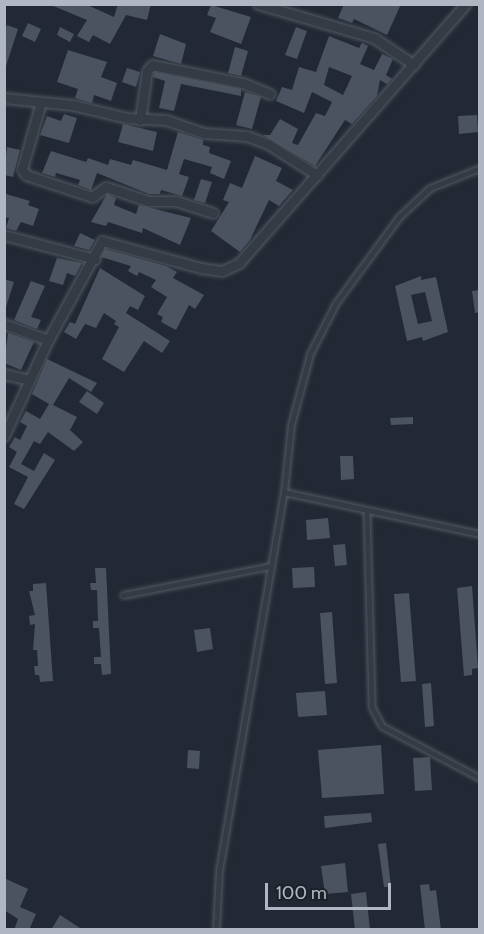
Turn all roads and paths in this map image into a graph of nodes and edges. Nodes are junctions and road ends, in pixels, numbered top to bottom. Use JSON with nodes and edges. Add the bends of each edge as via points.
{"nodes":[{"id":1,"x":258,"y":4,"type":"edge"},
{"id":2,"x":466,"y":4,"type":"edge"},
{"id":3,"x":414,"y":65,"type":"junction"},
{"id":4,"x":270,"y":94,"type":"dead end"},
{"id":5,"x":4,"y":98,"type":"edge"},
{"id":6,"x":41,"y":102,"type":"junction"},
{"id":7,"x":140,"y":120,"type":"junction"},
{"id":8,"x":480,"y":168,"type":"edge"},
{"id":9,"x":317,"y":175,"type":"junction"},
{"id":10,"x":213,"y":213,"type":"dead end"},
{"id":11,"x":4,"y":235,"type":"edge"},
{"id":12,"x":95,"y":260,"type":"junction"},
{"id":13,"x":4,"y":324,"type":"edge"},
{"id":14,"x":48,"y":340,"type":"junction"},
{"id":15,"x":4,"y":374,"type":"edge"},
{"id":16,"x":29,"y":380,"type":"junction"},
{"id":17,"x":8,"y":422,"type":"edge"},
{"id":18,"x":4,"y":436,"type":"edge"},
{"id":19,"x":284,"y":492,"type":"junction"},
{"id":20,"x":367,"y":510,"type":"junction"},
{"id":21,"x":480,"y":534,"type":"edge"},
{"id":22,"x":272,"y":566,"type":"junction"},
{"id":23,"x":123,"y":595,"type":"dead end"},
{"id":24,"x":480,"y":778,"type":"edge"},
{"id":25,"x":216,"y":930,"type":"edge"}],
"edges":[{"from":1,"to":3,"type":"street","via":[[374,38]]},
{"from":2,"to":3,"type":"street"},
{"from":3,"to":9,"type":"street"},
{"from":4,"to":7,"type":"street","via":[[243,83],[152,66],[147,70]]},
{"from":5,"to":6,"type":"street"},
{"from":6,"to":7,"type":"street"},
{"from":6,"to":10,"type":"street","via":[[22,169],[26,175],[92,197],[106,187],[148,201],[176,201]]},
{"from":7,"to":9,"type":"street","via":[[166,120],[197,132],[257,139]]},
{"from":8,"to":19,"type":"lane","via":[[430,188],[399,217],[336,303],[310,354],[295,403]]},
{"from":9,"to":12,"type":"street","via":[[239,263],[222,271],[102,241]]},
{"from":11,"to":12,"type":"street"},
{"from":12,"to":14,"type":"street"},
{"from":13,"to":14,"type":"street"},
{"from":14,"to":16,"type":"street"},
{"from":15,"to":16,"type":"street"},
{"from":16,"to":17,"type":"street"},
{"from":17,"to":18,"type":"street"},
{"from":19,"to":20,"type":"lane"},
{"from":19,"to":22,"type":"lane"},
{"from":20,"to":21,"type":"lane"},
{"from":20,"to":24,"type":"lane","via":[[372,707],[382,726]]},
{"from":22,"to":23,"type":"lane"},
{"from":22,"to":25,"type":"lane","via":[[219,871]]}]}
